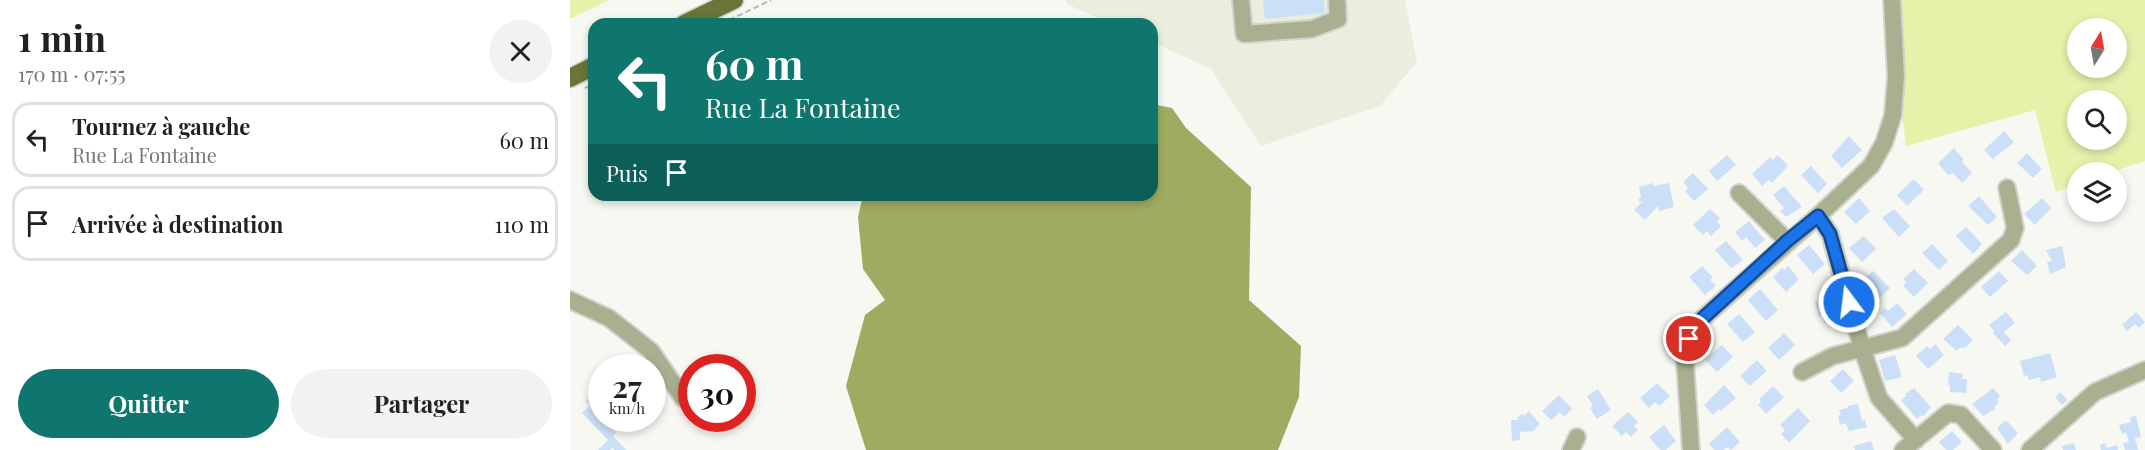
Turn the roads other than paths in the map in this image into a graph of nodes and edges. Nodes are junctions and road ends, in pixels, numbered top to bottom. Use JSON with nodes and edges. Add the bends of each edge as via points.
{"nodes":[{"id":1,"x":734,"y":0,"type":"edge"},
{"id":2,"x":1241,"y":0,"type":"edge"},
{"id":3,"x":1337,"y":0,"type":"edge"},
{"id":4,"x":1892,"y":0,"type":"edge"},
{"id":5,"x":696,"y":18,"type":"edge"},
{"id":6,"x":588,"y":69,"type":"edge"},
{"id":7,"x":570,"y":78,"type":"edge"},
{"id":8,"x":2007,"y":188,"type":"dead end"},
{"id":9,"x":1739,"y":193,"type":"dead end"},
{"id":10,"x":1818,"y":216,"type":"junction"},
{"id":11,"x":1787,"y":241,"type":"junction"},
{"id":12,"x":570,"y":300,"type":"edge"},
{"id":13,"x":1862,"y":348,"type":"junction"},
{"id":14,"x":2145,"y":370,"type":"edge"},
{"id":15,"x":1802,"y":372,"type":"dead end"},
{"id":16,"x":678,"y":392,"type":"edge"},
{"id":17,"x":1910,"y":445,"type":"edge"},
{"id":18,"x":1691,"y":450,"type":"edge"},
{"id":19,"x":1993,"y":450,"type":"edge"},
{"id":20,"x":2030,"y":450,"type":"edge"}],
"edges":[{"from":1,"to":5,"type":"main road"},
{"from":2,"to":3,"type":"street","via":[[1244,34],[1312,29],[1338,19]]},
{"from":4,"to":10,"type":"street","via":[[1896,76],[1893,115],[1884,142],[1871,166]]},
{"from":6,"to":7,"type":"main road"},
{"from":8,"to":13,"type":"street","via":[[2015,228],[2011,240],[1902,338]]},
{"from":9,"to":11,"type":"street"},
{"from":10,"to":11,"type":"street"},
{"from":10,"to":13,"type":"street","via":[[1830,234]]},
{"from":11,"to":18,"type":"street","via":[[1702,319],[1689,339],[1685,362]]},
{"from":12,"to":16,"type":"street","via":[[609,318],[651,351]]},
{"from":13,"to":15,"type":"street","via":[[1833,356]]},
{"from":13,"to":17,"type":"street","via":[[1879,398]]},
{"from":14,"to":20,"type":"street","via":[[2095,392]]},
{"from":17,"to":19,"type":"street","via":[[1948,413],[1961,415]]}]}
